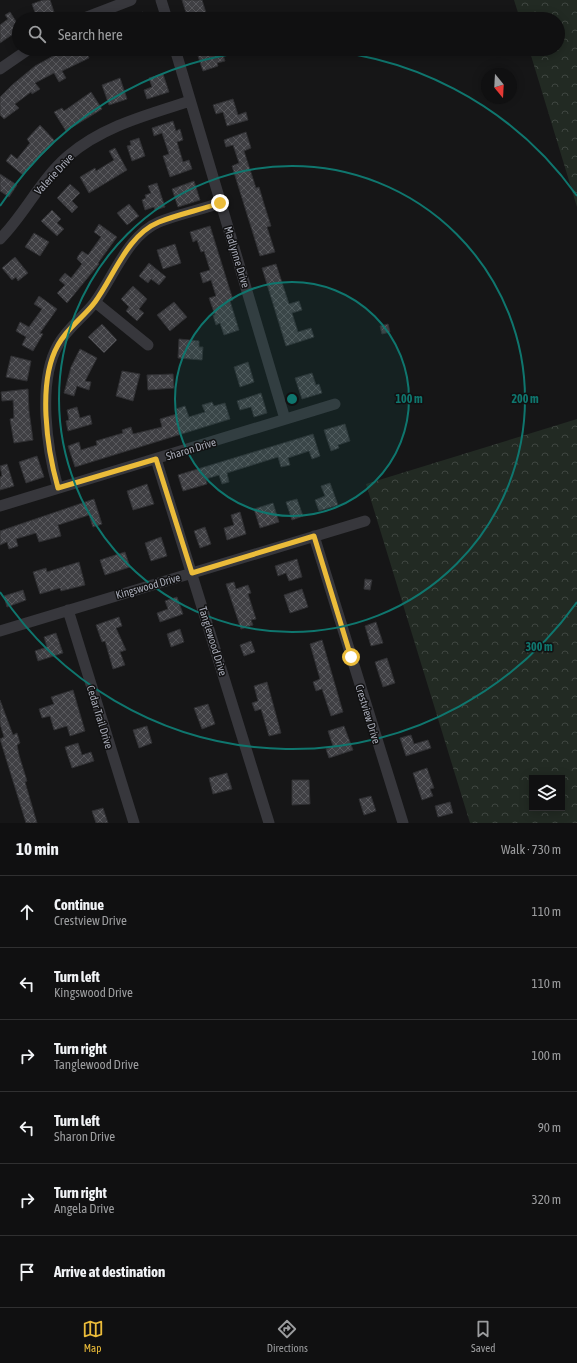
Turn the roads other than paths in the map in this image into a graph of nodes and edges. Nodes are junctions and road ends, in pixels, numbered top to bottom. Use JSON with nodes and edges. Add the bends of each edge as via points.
{"nodes":[{"id":1,"x":131,"y":0,"type":"edge"},
{"id":2,"x":161,"y":0,"type":"edge"},
{"id":3,"x":100,"y":12,"type":"edge"},
{"id":4,"x":165,"y":12,"type":"edge"},
{"id":5,"x":19,"y":56,"type":"edge"},
{"id":6,"x":177,"y":56,"type":"edge"},
{"id":7,"x":0,"y":70,"type":"edge"},
{"id":8,"x":190,"y":101,"type":"junction"},
{"id":9,"x":220,"y":203,"type":"junction"},
{"id":10,"x":0,"y":240,"type":"edge"},
{"id":11,"x":95,"y":302,"type":"junction"},
{"id":12,"x":148,"y":345,"type":"dead end"},
{"id":13,"x":335,"y":404,"type":"dead end"},
{"id":14,"x":285,"y":419,"type":"junction"},
{"id":15,"x":156,"y":459,"type":"junction"},
{"id":16,"x":58,"y":488,"type":"junction"},
{"id":17,"x":0,"y":506,"type":"edge"},
{"id":18,"x":365,"y":521,"type":"dead end"},
{"id":19,"x":314,"y":536,"type":"junction"},
{"id":20,"x":192,"y":573,"type":"junction"},
{"id":21,"x":68,"y":610,"type":"junction"},
{"id":22,"x":0,"y":631,"type":"edge"},
{"id":23,"x":134,"y":823,"type":"edge"},
{"id":24,"x":268,"y":823,"type":"edge"},
{"id":25,"x":404,"y":823,"type":"edge"}],
"edges":[{"from":1,"to":3,"type":"street"},
{"from":2,"to":4,"type":"street"},
{"from":5,"to":7,"type":"street"},
{"from":6,"to":8,"type":"street","name":"Madlynne Drive"},
{"from":8,"to":9,"type":"street","name":"Madlynne Drive"},
{"from":8,"to":10,"type":"street","name":"Valerie Drive","via":[[100,133],[67,157],[32,197]]},
{"from":9,"to":11,"type":"street","via":[[158,222],[142,233],[130,247]]},
{"from":9,"to":14,"type":"street","name":"Madlynne Drive"},
{"from":11,"to":12,"type":"street"},
{"from":11,"to":16,"type":"street","via":[[57,346],[45,389],[48,432]]},
{"from":13,"to":14,"type":"street","name":"Sharon Drive"},
{"from":14,"to":15,"type":"street","name":"Sharon Drive"},
{"from":15,"to":16,"type":"street","name":"Sharon Drive"},
{"from":15,"to":20,"type":"street","name":"Tanglewood Drive"},
{"from":16,"to":17,"type":"street","name":"Sharon Drive"},
{"from":18,"to":19,"type":"street","name":"Kingswood Drive"},
{"from":19,"to":20,"type":"street","name":"Kingswood Drive"},
{"from":19,"to":25,"type":"street","name":"Crestview Drive"},
{"from":20,"to":21,"type":"street","name":"Kingswood Drive"},
{"from":20,"to":24,"type":"street","name":"Tanglewood Drive"},
{"from":21,"to":22,"type":"street","name":"Kingswood Drive"},
{"from":21,"to":23,"type":"street","name":"Cedar Trail Drive"}]}
